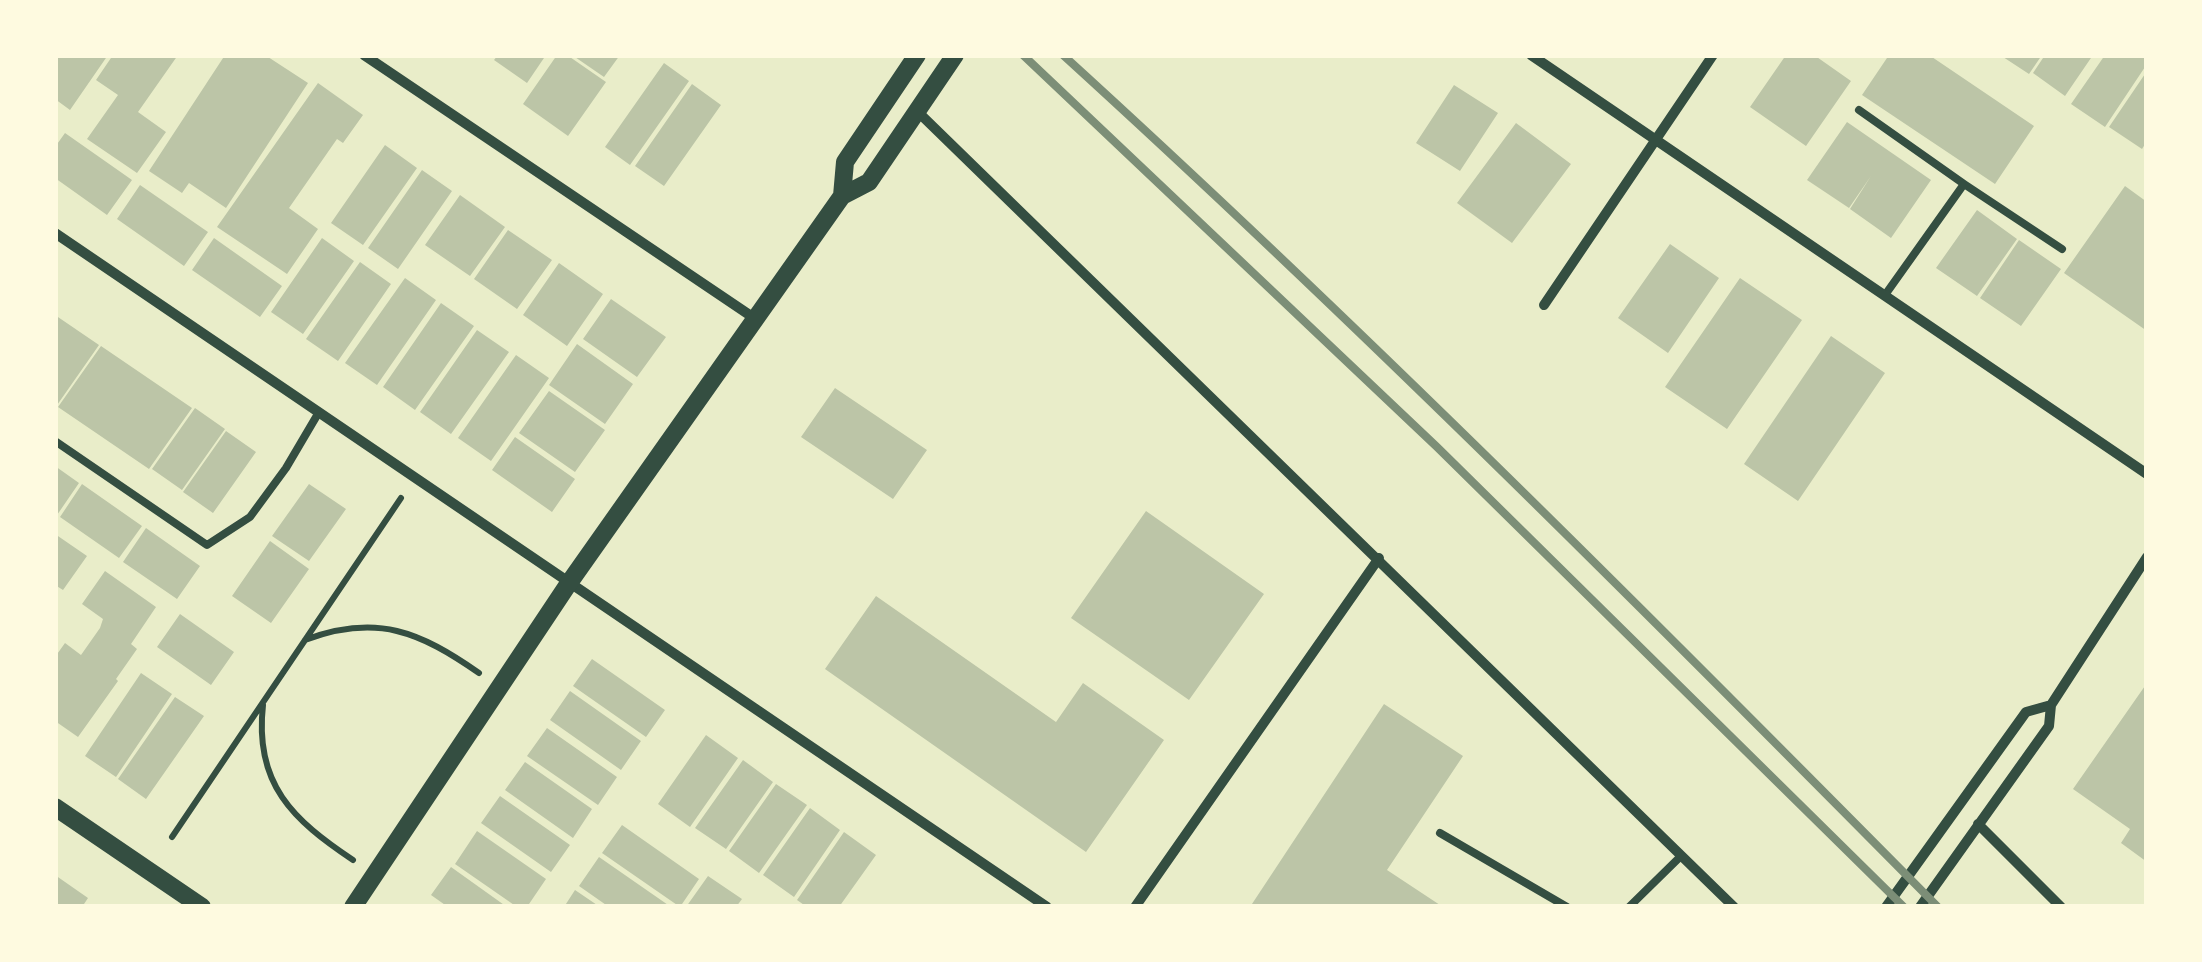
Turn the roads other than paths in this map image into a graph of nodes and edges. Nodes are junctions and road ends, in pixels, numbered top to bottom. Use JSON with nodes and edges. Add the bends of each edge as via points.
{"nodes":[{"id":1,"x":364,"y":55,"type":"edge"},
{"id":2,"x":917,"y":55,"type":"edge"},
{"id":3,"x":955,"y":55,"type":"edge"},
{"id":4,"x":1531,"y":55,"type":"edge"},
{"id":5,"x":1713,"y":55,"type":"edge"},
{"id":6,"x":1860,"y":110,"type":"dead end"},
{"id":7,"x":917,"y":111,"type":"junction"},
{"id":8,"x":1656,"y":140,"type":"junction"},
{"id":9,"x":1964,"y":184,"type":"junction"},
{"id":10,"x":842,"y":196,"type":"junction"},
{"id":11,"x":55,"y":232,"type":"edge"},
{"id":12,"x":2062,"y":248,"type":"dead end"},
{"id":13,"x":1885,"y":295,"type":"junction"},
{"id":14,"x":1544,"y":306,"type":"dead end"},
{"id":15,"x":756,"y":320,"type":"junction"},
{"id":16,"x":319,"y":412,"type":"junction"},
{"id":17,"x":55,"y":441,"type":"edge"},
{"id":18,"x":2147,"y":474,"type":"edge"},
{"id":19,"x":2147,"y":557,"type":"edge"},
{"id":20,"x":1379,"y":558,"type":"junction"},
{"id":21,"x":569,"y":583,"type":"junction"},
{"id":22,"x":2051,"y":705,"type":"junction"},
{"id":23,"x":55,"y":807,"type":"edge"},
{"id":24,"x":1978,"y":824,"type":"junction"},
{"id":25,"x":1440,"y":834,"type":"dead end"},
{"id":26,"x":1682,"y":856,"type":"junction"},
{"id":27,"x":202,"y":907,"type":"edge"},
{"id":28,"x":353,"y":907,"type":"edge"},
{"id":29,"x":1047,"y":907,"type":"edge"},
{"id":30,"x":1135,"y":907,"type":"edge"},
{"id":31,"x":1567,"y":907,"type":"edge"},
{"id":32,"x":1629,"y":907,"type":"edge"},
{"id":33,"x":1734,"y":907,"type":"edge"},
{"id":34,"x":1886,"y":907,"type":"edge"},
{"id":35,"x":1920,"y":907,"type":"edge"},
{"id":36,"x":2062,"y":907,"type":"edge"}],
"edges":[{"from":1,"to":15,"type":"street"},
{"from":2,"to":10,"type":"street","via":[[844,162]]},
{"from":3,"to":7,"type":"street"},
{"from":4,"to":8,"type":"street"},
{"from":5,"to":8,"type":"street"},
{"from":6,"to":9,"type":"lane"},
{"from":7,"to":10,"type":"street","via":[[869,182]]},
{"from":7,"to":20,"type":"street"},
{"from":8,"to":13,"type":"street"},
{"from":8,"to":14,"type":"street"},
{"from":9,"to":12,"type":"lane"},
{"from":9,"to":13,"type":"lane"},
{"from":10,"to":15,"type":"street"},
{"from":11,"to":16,"type":"street"},
{"from":13,"to":18,"type":"street"},
{"from":15,"to":21,"type":"street"},
{"from":16,"to":17,"type":"lane","via":[[250,517],[208,545]]},
{"from":16,"to":21,"type":"street"},
{"from":19,"to":22,"type":"street"},
{"from":20,"to":26,"type":"street"},
{"from":20,"to":30,"type":"street"},
{"from":21,"to":28,"type":"street"},
{"from":21,"to":29,"type":"street"},
{"from":22,"to":24,"type":"street","via":[[2049,726]]},
{"from":22,"to":34,"type":"street","via":[[2026,712]]},
{"from":23,"to":27,"type":"street"},
{"from":24,"to":35,"type":"street"},
{"from":24,"to":36,"type":"street"},
{"from":25,"to":31,"type":"lane"},
{"from":26,"to":32,"type":"lane"},
{"from":26,"to":33,"type":"street"}]}
